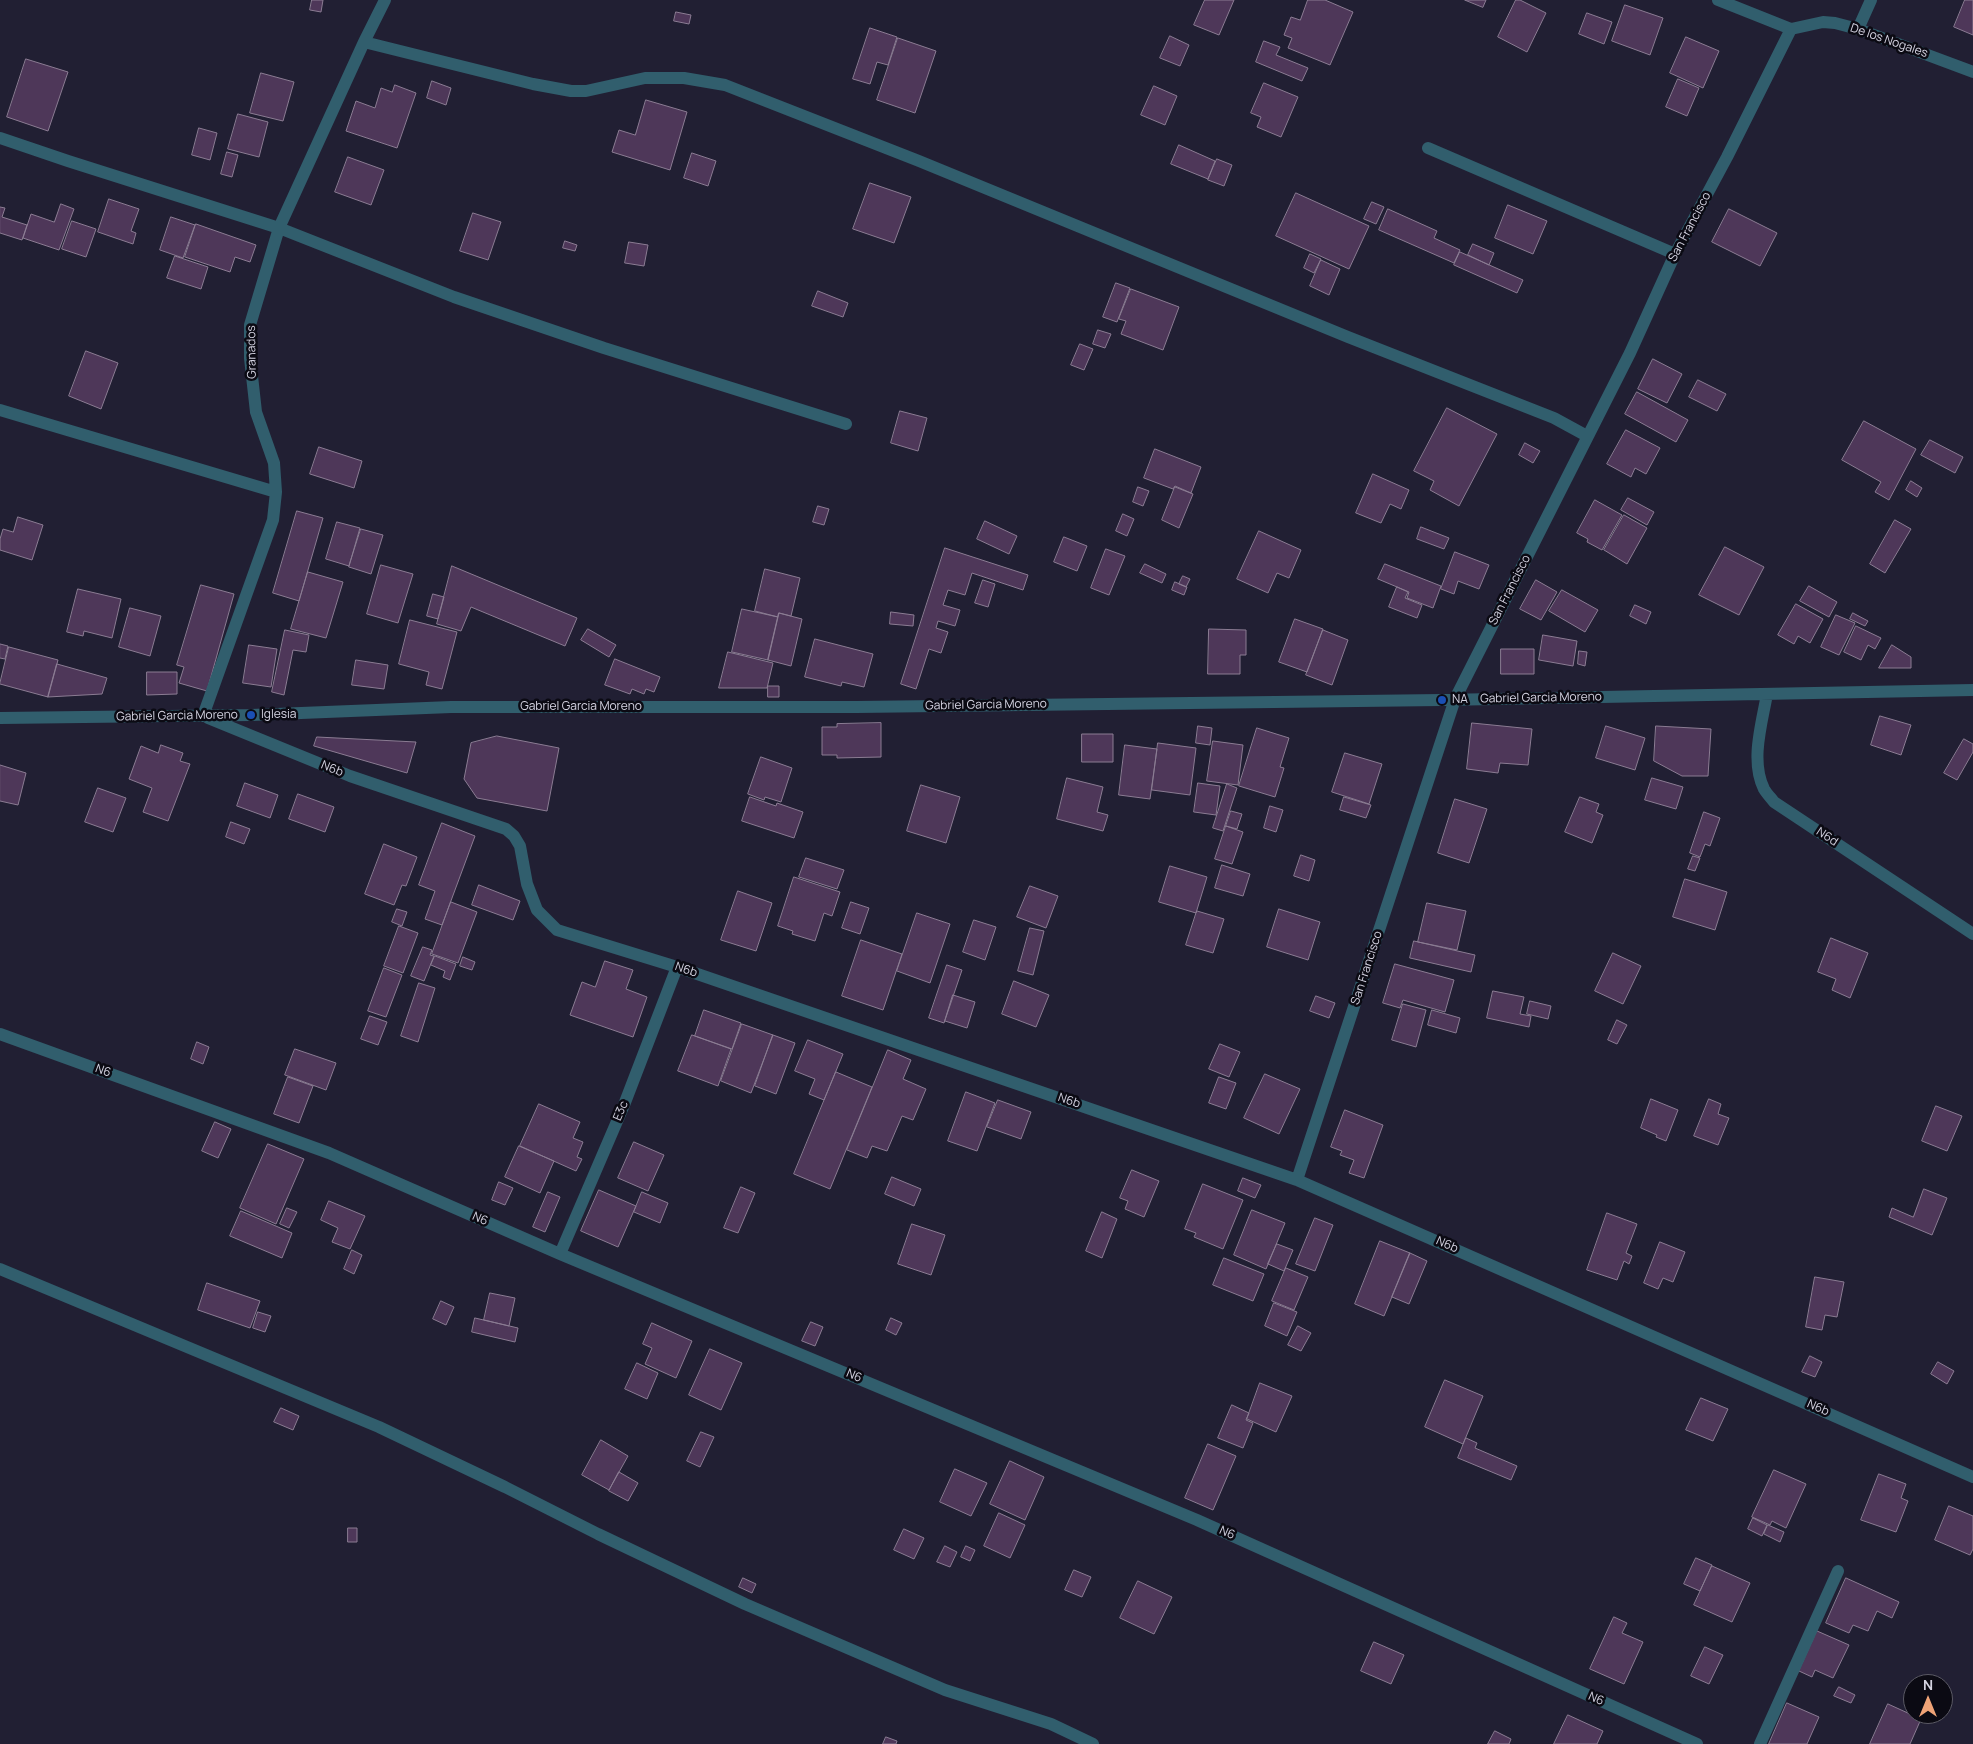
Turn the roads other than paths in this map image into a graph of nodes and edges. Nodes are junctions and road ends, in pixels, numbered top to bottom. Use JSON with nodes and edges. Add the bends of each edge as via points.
{"nodes":[{"id":1,"x":385,"y":0,"type":"edge"},
{"id":2,"x":1718,"y":0,"type":"edge"},
{"id":3,"x":1871,"y":0,"type":"edge"},
{"id":4,"x":1791,"y":29,"type":"junction"},
{"id":5,"x":1858,"y":29,"type":"junction"},
{"id":6,"x":364,"y":42,"type":"junction"},
{"id":7,"x":1973,"y":72,"type":"edge"},
{"id":8,"x":0,"y":138,"type":"edge"},
{"id":9,"x":1428,"y":148,"type":"dead end"},
{"id":10,"x":279,"y":228,"type":"junction"},
{"id":11,"x":1675,"y":254,"type":"junction"},
{"id":12,"x":0,"y":410,"type":"edge"},
{"id":13,"x":846,"y":424,"type":"dead end"},
{"id":14,"x":1587,"y":436,"type":"junction"},
{"id":15,"x":276,"y":492,"type":"junction"},
{"id":16,"x":1973,"y":690,"type":"edge"},
{"id":17,"x":1767,"y":694,"type":"junction"},
{"id":18,"x":1455,"y":699,"type":"junction"},
{"id":19,"x":203,"y":716,"type":"junction"},
{"id":20,"x":0,"y":718,"type":"edge"},
{"id":21,"x":1973,"y":934,"type":"edge"},
{"id":22,"x":677,"y":966,"type":"junction"},
{"id":23,"x":0,"y":1034,"type":"edge"},
{"id":24,"x":1298,"y":1180,"type":"junction"},
{"id":25,"x":560,"y":1254,"type":"junction"},
{"id":26,"x":0,"y":1269,"type":"edge"},
{"id":27,"x":1973,"y":1477,"type":"edge"},
{"id":28,"x":1838,"y":1571,"type":"dead end"},
{"id":29,"x":1093,"y":1744,"type":"edge"},
{"id":30,"x":1697,"y":1744,"type":"edge"},
{"id":31,"x":1760,"y":1744,"type":"edge"}],
"edges":[{"from":1,"to":6,"type":"street","name":"Granados"},
{"from":2,"to":4,"type":"street"},
{"from":3,"to":5,"type":"street"},
{"from":4,"to":5,"type":"street","name":"De los Nogales","via":[[1823,22]]},
{"from":4,"to":11,"type":"street","name":"San Francisco"},
{"from":5,"to":7,"type":"street","name":"De los Nogales"},
{"from":6,"to":10,"type":"street","name":"Granados"},
{"from":6,"to":14,"type":"street","via":[[571,91],[586,91],[645,78],[684,78],[726,85],[1348,338],[1554,418]]},
{"from":8,"to":10,"type":"street"},
{"from":9,"to":11,"type":"street"},
{"from":10,"to":13,"type":"street","via":[[454,297]]},
{"from":10,"to":15,"type":"street","name":"Granados","via":[[250,325],[256,412],[274,463]]},
{"from":11,"to":14,"type":"street","name":"San Francisco","via":[[1630,353]]},
{"from":12,"to":15,"type":"street"},
{"from":14,"to":18,"type":"street","name":"San Francisco"},
{"from":15,"to":19,"type":"street","name":"Granados","via":[[273,520]]},
{"from":16,"to":17,"type":"street","name":"Gabriel Garcia Moreno"},
{"from":17,"to":18,"type":"street","name":"Gabriel Garcia Moreno"},
{"from":17,"to":21,"type":"street","name":"N6d","via":[[1758,748],[1764,788],[1774,802]]},
{"from":18,"to":19,"type":"street","name":"Gabriel Garcia Moreno","via":[[856,707],[451,707]]},
{"from":18,"to":24,"type":"street","name":"San Francisco"},
{"from":19,"to":20,"type":"street","name":"Gabriel Garcia Moreno"},
{"from":19,"to":22,"type":"street","name":"N6b","via":[[350,776],[506,829],[520,846],[527,884],[538,910],[557,930]]},
{"from":22,"to":24,"type":"street","name":"N6b"},
{"from":22,"to":25,"type":"street","name":"E3c","via":[[624,1104]]},
{"from":23,"to":25,"type":"street","name":"N6","via":[[329,1153]]},
{"from":24,"to":27,"type":"street","name":"N6b"},
{"from":25,"to":30,"type":"street","name":"N6","via":[[1197,1520]]},
{"from":26,"to":29,"type":"street","via":[[379,1427],[754,1608],[945,1690],[1051,1724]]},
{"from":28,"to":31,"type":"street"}]}
